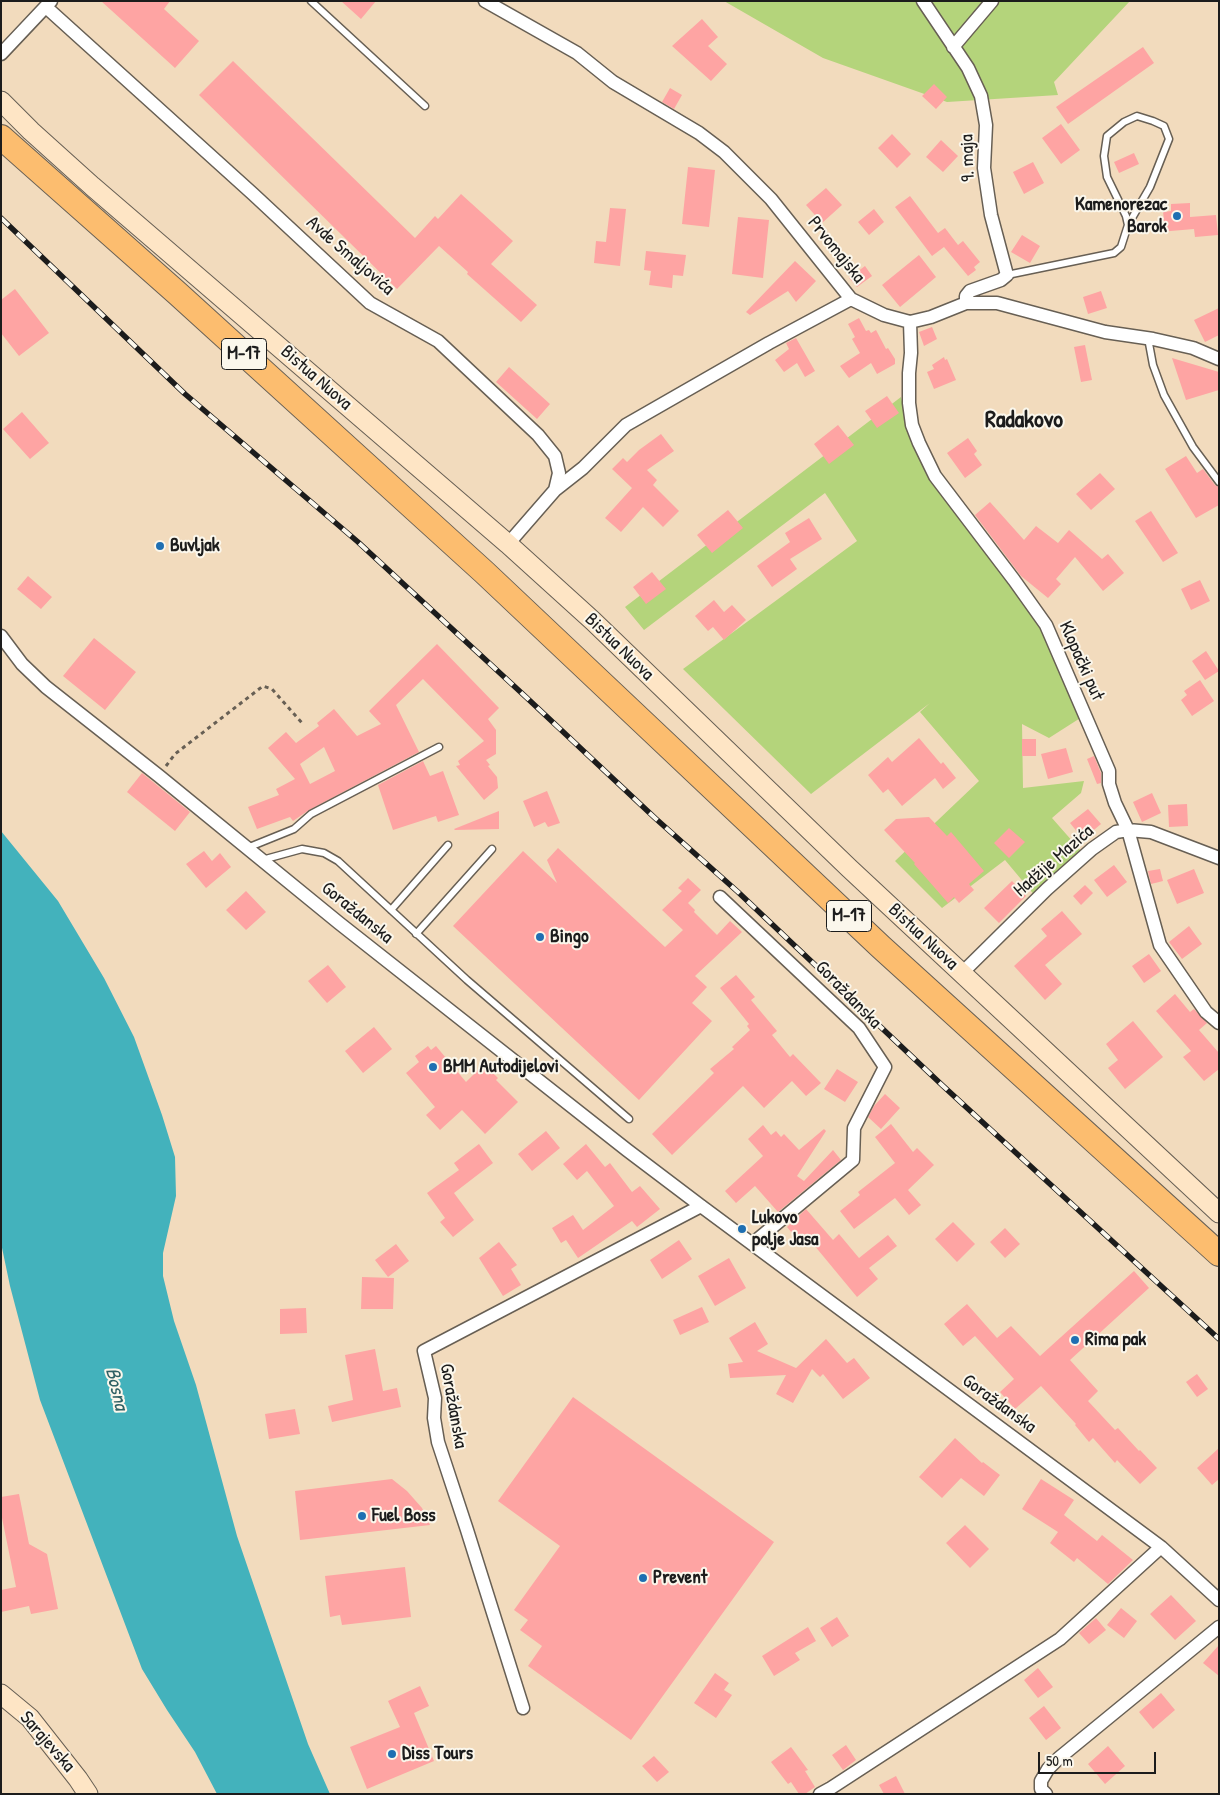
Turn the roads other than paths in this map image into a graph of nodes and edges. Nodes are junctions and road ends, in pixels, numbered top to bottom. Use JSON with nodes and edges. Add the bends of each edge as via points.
{"nodes":[{"id":1,"x":311,"y":1,"type":"edge"},
{"id":2,"x":485,"y":1,"type":"edge"},
{"id":3,"x":923,"y":1,"type":"edge"},
{"id":4,"x":992,"y":1,"type":"edge"},
{"id":5,"x":48,"y":4,"type":"edge"},
{"id":6,"x":953,"y":47,"type":"junction"},
{"id":7,"x":1,"y":54,"type":"edge"},
{"id":8,"x":1,"y":101,"type":"edge"},
{"id":9,"x":425,"y":106,"type":"dead end"},
{"id":10,"x":1,"y":137,"type":"edge"},
{"id":11,"x":1128,"y":225,"type":"junction"},
{"id":12,"x":1007,"y":275,"type":"junction"},
{"id":13,"x":851,"y":299,"type":"junction"},
{"id":14,"x":966,"y":303,"type":"junction"},
{"id":15,"x":910,"y":322,"type":"junction"},
{"id":16,"x":1148,"y":338,"type":"junction"},
{"id":17,"x":1219,"y":359,"type":"edge"},
{"id":18,"x":1219,"y":482,"type":"edge"},
{"id":19,"x":555,"y":490,"type":"junction"},
{"id":20,"x":508,"y":544,"type":"junction"},
{"id":21,"x":1,"y":636,"type":"edge"},
{"id":22,"x":439,"y":747,"type":"dead end"},
{"id":23,"x":1128,"y":830,"type":"junction"},
{"id":24,"x":448,"y":845,"type":"dead end"},
{"id":25,"x":247,"y":848,"type":"junction"},
{"id":26,"x":492,"y":848,"type":"dead end"},
{"id":27,"x":1219,"y":858,"type":"edge"},
{"id":28,"x":262,"y":860,"type":"junction"},
{"id":29,"x":720,"y":897,"type":"dead end"},
{"id":30,"x":391,"y":910,"type":"junction"},
{"id":31,"x":416,"y":934,"type":"junction"},
{"id":32,"x":962,"y":973,"type":"junction"},
{"id":33,"x":1219,"y":1022,"type":"edge"},
{"id":34,"x":629,"y":1119,"type":"dead end"},
{"id":35,"x":701,"y":1206,"type":"junction"},
{"id":36,"x":1219,"y":1213,"type":"edge"},
{"id":37,"x":752,"y":1244,"type":"junction"},
{"id":38,"x":1219,"y":1254,"type":"edge"},
{"id":39,"x":1161,"y":1547,"type":"junction"},
{"id":40,"x":1219,"y":1600,"type":"edge"},
{"id":41,"x":1219,"y":1627,"type":"edge"},
{"id":42,"x":1,"y":1694,"type":"edge"},
{"id":43,"x":523,"y":1708,"type":"dead end"},
{"id":44,"x":88,"y":1794,"type":"edge"},
{"id":45,"x":820,"y":1794,"type":"edge"},
{"id":46,"x":1046,"y":1794,"type":"edge"}],
"edges":[{"from":1,"to":9,"type":"lane"},
{"from":2,"to":13,"type":"street","name":"Prvomajska","via":[[578,53],[613,82],[699,133],[724,152],[771,199]]},
{"from":3,"to":6,"type":"street","name":"9. maja"},
{"from":4,"to":6,"type":"street"},
{"from":5,"to":7,"type":"street"},
{"from":5,"to":19,"type":"street","name":"Avde Smaljovića","via":[[370,303],[438,341],[488,387],[555,456],[559,473]]},
{"from":6,"to":12,"type":"street","name":"9. maja","via":[[968,68],[981,96],[986,125],[984,168]]},
{"from":8,"to":20,"type":"street","name":"Bistua Nuova","via":[[92,186]]},
{"from":10,"to":38,"type":"highway","number":"M-17","via":[[484,572],[881,946]]},
{"from":11,"to":11,"type":"lane","via":[[1107,177],[1104,156],[1107,136],[1137,116],[1164,126],[1169,139],[1150,187]]},
{"from":11,"to":12,"type":"lane","via":[[1121,247],[1114,253]]},
{"from":12,"to":14,"type":"street","via":[[970,291]]},
{"from":13,"to":15,"type":"street","name":"Prvomajska","via":[[884,315]]},
{"from":13,"to":19,"type":"street","via":[[626,425],[583,468]]},
{"from":14,"to":15,"type":"street","name":"Prvomajska"},
{"from":14,"to":16,"type":"street","name":"Prvomajska","via":[[997,302],[1105,332]]},
{"from":15,"to":23,"type":"street","name":"Klopački put","via":[[909,403],[919,443],[935,476],[1046,625],[1109,771],[1115,803]]},
{"from":16,"to":17,"type":"street","name":"Prvomajska","via":[[1193,348]]},
{"from":16,"to":18,"type":"lane","via":[[1164,394],[1193,447]]},
{"from":19,"to":20,"type":"street"},
{"from":20,"to":32,"type":"street","name":"Bistua Nuova"},
{"from":21,"to":25,"type":"street","name":"Goraždanska","via":[[22,664],[46,687]]},
{"from":22,"to":25,"type":"lane","via":[[311,814],[294,829]]},
{"from":23,"to":27,"type":"street","name":"Hadžije Mazića","via":[[1151,832]]},
{"from":23,"to":32,"type":"street","name":"Hadžije Mazića","via":[[1116,832],[1092,849]]},
{"from":23,"to":33,"type":"street","name":"Klopački put","via":[[1160,945],[1206,1012]]},
{"from":24,"to":30,"type":"lane"},
{"from":25,"to":28,"type":"street","name":"Goraždanska"},
{"from":26,"to":31,"type":"lane"},
{"from":28,"to":30,"type":"lane","via":[[302,849],[324,853],[338,861]]},
{"from":28,"to":35,"type":"street","name":"Goraždanska"},
{"from":29,"to":37,"type":"street","name":"Goraždanska","via":[[859,1028],[885,1067],[854,1128],[853,1160]]},
{"from":30,"to":31,"type":"lane"},
{"from":31,"to":34,"type":"lane"},
{"from":32,"to":36,"type":"street","name":"Bistua Nuova"},
{"from":35,"to":37,"type":"street","name":"Goraždanska"},
{"from":35,"to":43,"type":"street","name":"Goraždanska","via":[[424,1351],[435,1398],[438,1442]]},
{"from":37,"to":39,"type":"street","name":"Goraždanska"},
{"from":39,"to":40,"type":"street","name":"Goraždanska"},
{"from":39,"to":45,"type":"street","via":[[1060,1639]]},
{"from":41,"to":46,"type":"street","via":[[1048,1769],[1041,1789]]},
{"from":42,"to":44,"type":"street","name":"Sarajevska","via":[[30,1718]]}]}
